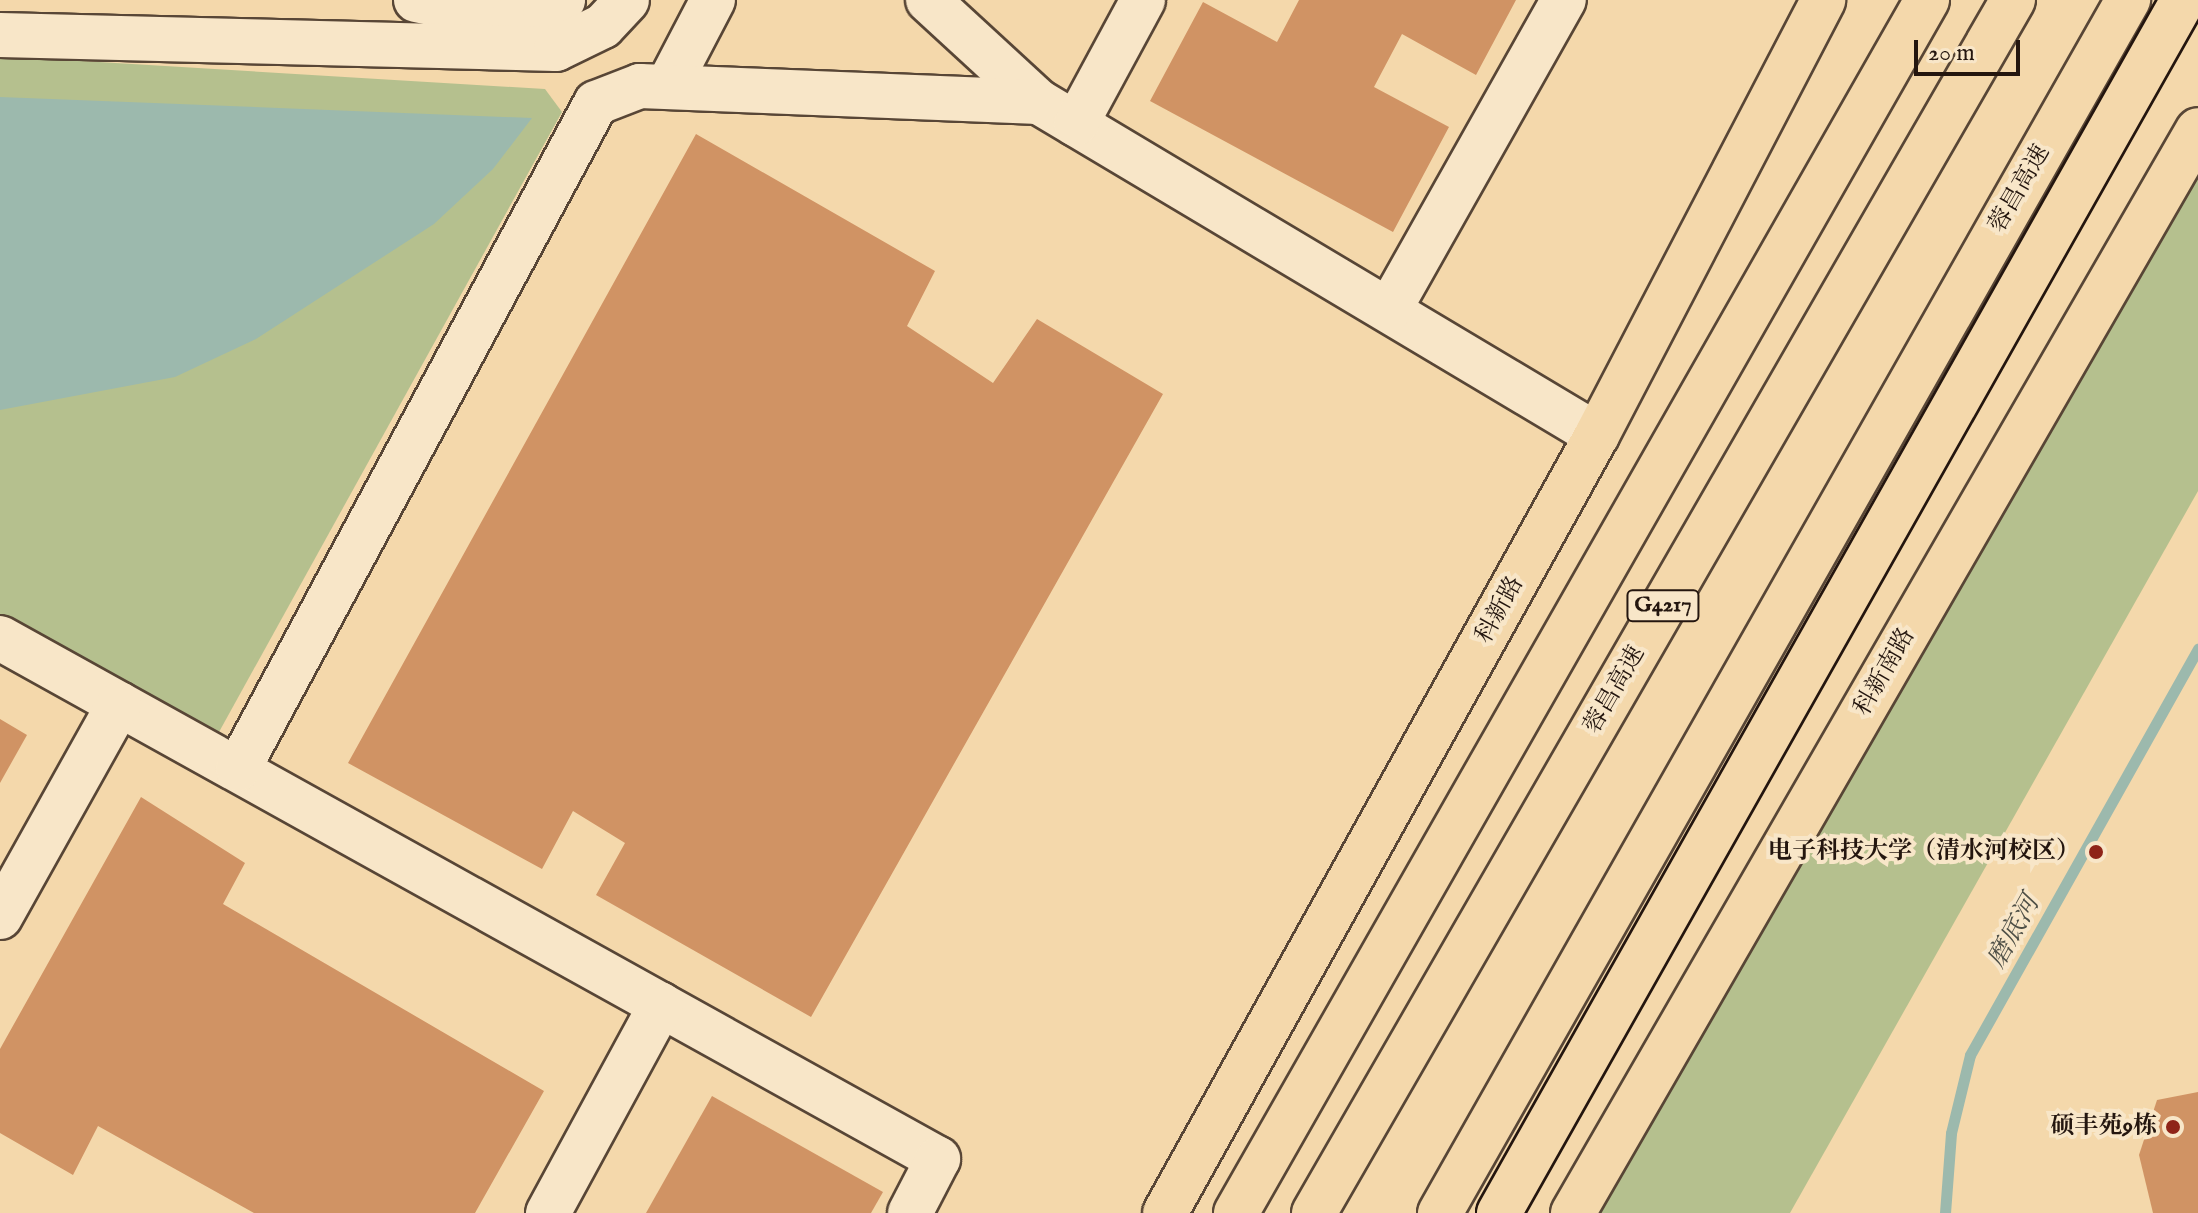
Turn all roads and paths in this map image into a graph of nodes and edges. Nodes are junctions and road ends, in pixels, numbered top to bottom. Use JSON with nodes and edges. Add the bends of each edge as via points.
{"nodes":[{"id":1,"x":416,"y":0,"type":"edge"},
{"id":2,"x":563,"y":0,"type":"edge"},
{"id":3,"x":627,"y":0,"type":"edge"},
{"id":4,"x":713,"y":0,"type":"edge"},
{"id":5,"x":928,"y":0,"type":"edge"},
{"id":6,"x":1143,"y":0,"type":"edge"},
{"id":7,"x":1564,"y":0,"type":"edge"},
{"id":8,"x":1823,"y":0,"type":"edge"},
{"id":9,"x":1927,"y":0,"type":"edge"},
{"id":10,"x":2013,"y":0,"type":"edge"},
{"id":11,"x":2128,"y":0,"type":"edge"},
{"id":12,"x":2183,"y":0,"type":"edge"},
{"id":13,"x":0,"y":35,"type":"edge"},
{"id":14,"x":668,"y":86,"type":"junction"},
{"id":15,"x":1039,"y":102,"type":"junction"},
{"id":16,"x":1076,"y":124,"type":"junction"},
{"id":17,"x":2198,"y":130,"type":"edge"},
{"id":18,"x":1389,"y":310,"type":"junction"},
{"id":19,"x":1597,"y":435,"type":"junction"},
{"id":20,"x":0,"y":638,"type":"edge"},
{"id":21,"x":119,"y":704,"type":"junction"},
{"id":22,"x":1700,"y":759,"type":"junction"},
{"id":23,"x":238,"y":769,"type":"junction"},
{"id":24,"x":0,"y":917,"type":"edge"},
{"id":25,"x":661,"y":1005,"type":"junction"},
{"id":26,"x":548,"y":1213,"type":"edge"},
{"id":27,"x":910,"y":1213,"type":"edge"},
{"id":28,"x":1165,"y":1213,"type":"edge"},
{"id":29,"x":1236,"y":1213,"type":"edge"},
{"id":30,"x":1314,"y":1213,"type":"edge"},
{"id":31,"x":1440,"y":1213,"type":"edge"},
{"id":32,"x":1502,"y":1213,"type":"edge"},
{"id":33,"x":1573,"y":1213,"type":"edge"}],
"edges":[{"from":1,"to":2,"type":"lane","via":[[511,20],[545,14]]},
{"from":3,"to":13,"type":"lane","via":[[603,26],[556,49]]},
{"from":4,"to":14,"type":"lane"},
{"from":5,"to":15,"type":"lane"},
{"from":6,"to":16,"type":"lane"},
{"from":7,"to":18,"type":"lane"},
{"from":8,"to":19,"type":"main road","name":"科新路"},
{"from":9,"to":29,"type":"main road"},
{"from":10,"to":30,"type":"main road","name":"蓉昌高速","number":"G4217"},
{"from":11,"to":22,"type":"main road","name":"蓉昌高速"},
{"from":12,"to":32,"type":"main road","bridge":true},
{"from":14,"to":15,"type":"lane"},
{"from":14,"to":23,"type":"lane","via":[[640,86],[596,103]]},
{"from":15,"to":16,"type":"lane"},
{"from":16,"to":18,"type":"lane"},
{"from":17,"to":33,"type":"main road","name":"科新南路"},
{"from":18,"to":19,"type":"lane"},
{"from":19,"to":28,"type":"main road","name":"科新路"},
{"from":20,"to":21,"type":"lane"},
{"from":21,"to":23,"type":"lane"},
{"from":21,"to":24,"type":"lane"},
{"from":22,"to":31,"type":"main road","name":"蓉昌高速"},
{"from":22,"to":32,"type":"main road"},
{"from":23,"to":25,"type":"lane"},
{"from":25,"to":26,"type":"lane"},
{"from":25,"to":27,"type":"lane","via":[[938,1159]]}]}
